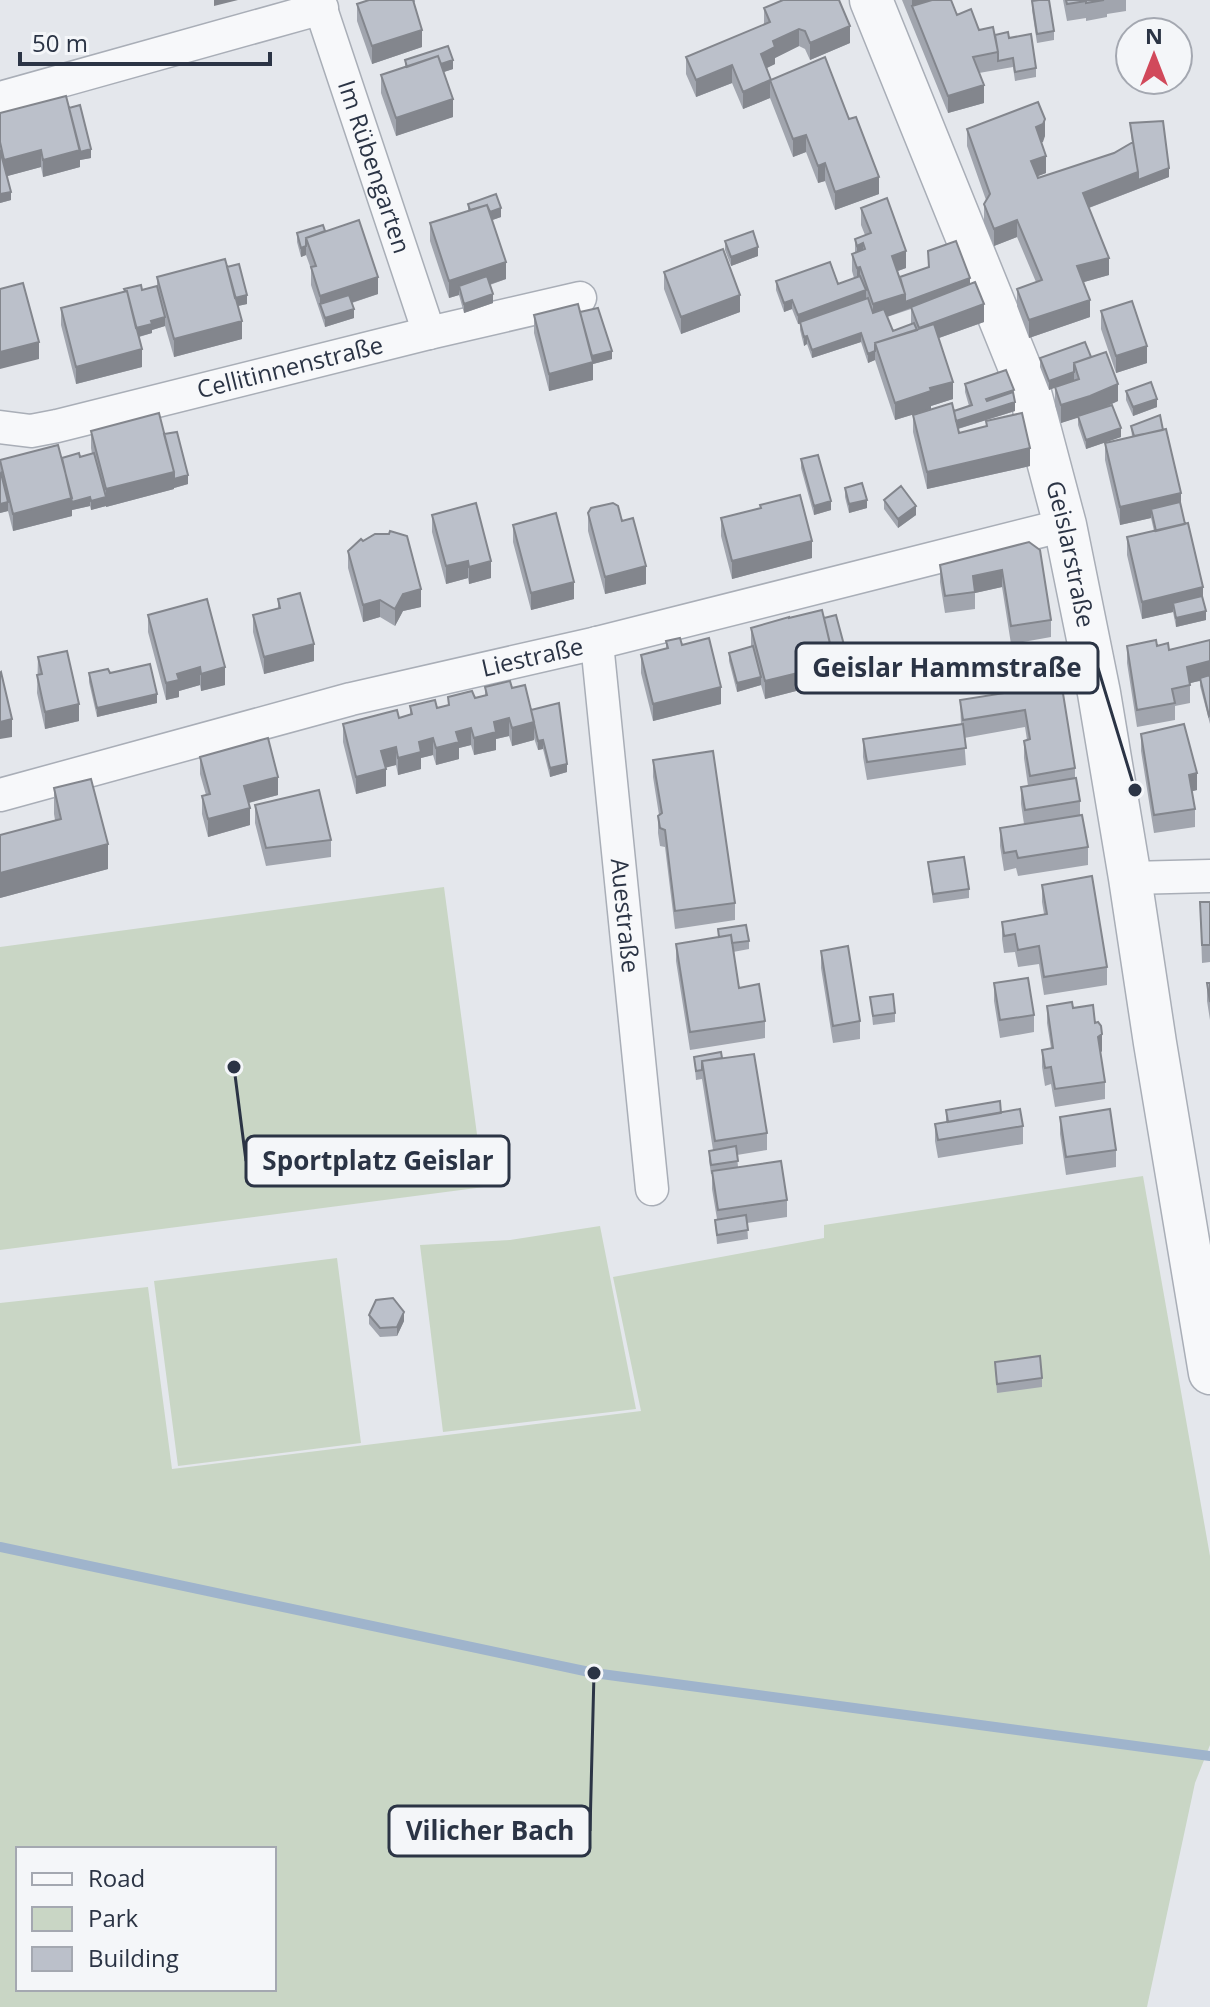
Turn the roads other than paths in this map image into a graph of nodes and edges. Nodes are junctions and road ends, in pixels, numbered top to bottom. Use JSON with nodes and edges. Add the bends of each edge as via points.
{"nodes":[{"id":1,"x":871,"y":0,"type":"edge"},
{"id":2,"x":320,"y":4,"type":"edge"},
{"id":3,"x":0,"y":98,"type":"edge"},
{"id":4,"x":580,"y":298,"type":"dead end"},
{"id":5,"x":429,"y":333,"type":"junction"},
{"id":6,"x":0,"y":427,"type":"edge"},
{"id":7,"x":1065,"y":525,"type":"junction"},
{"id":8,"x":597,"y":643,"type":"junction"},
{"id":9,"x":0,"y":795,"type":"edge"},
{"id":10,"x":1210,"y":876,"type":"edge"},
{"id":11,"x":1130,"y":878,"type":"junction"},
{"id":12,"x":652,"y":1189,"type":"dead end"},
{"id":13,"x":1210,"y":1373,"type":"edge"}],
"edges":[{"from":1,"to":7,"type":"street","name":"Geislarstraße","via":[[1030,393]]},
{"from":2,"to":3,"type":"street"},
{"from":2,"to":5,"type":"street","name":"Im Rübengarten"},
{"from":4,"to":5,"type":"street","name":"Cellitinnenstraße"},
{"from":5,"to":6,"type":"street","name":"Cellitinnenstraße","via":[[57,426],[31,431]]},
{"from":7,"to":8,"type":"street","name":"Liestraße"},
{"from":7,"to":11,"type":"street","name":"Geislarstraße"},
{"from":8,"to":9,"type":"street","name":"Liestraße","via":[[351,699]]},
{"from":8,"to":12,"type":"street","name":"Auestraße"},
{"from":10,"to":11,"type":"street"},
{"from":11,"to":13,"type":"street","name":"Geislarstraße"}]}
